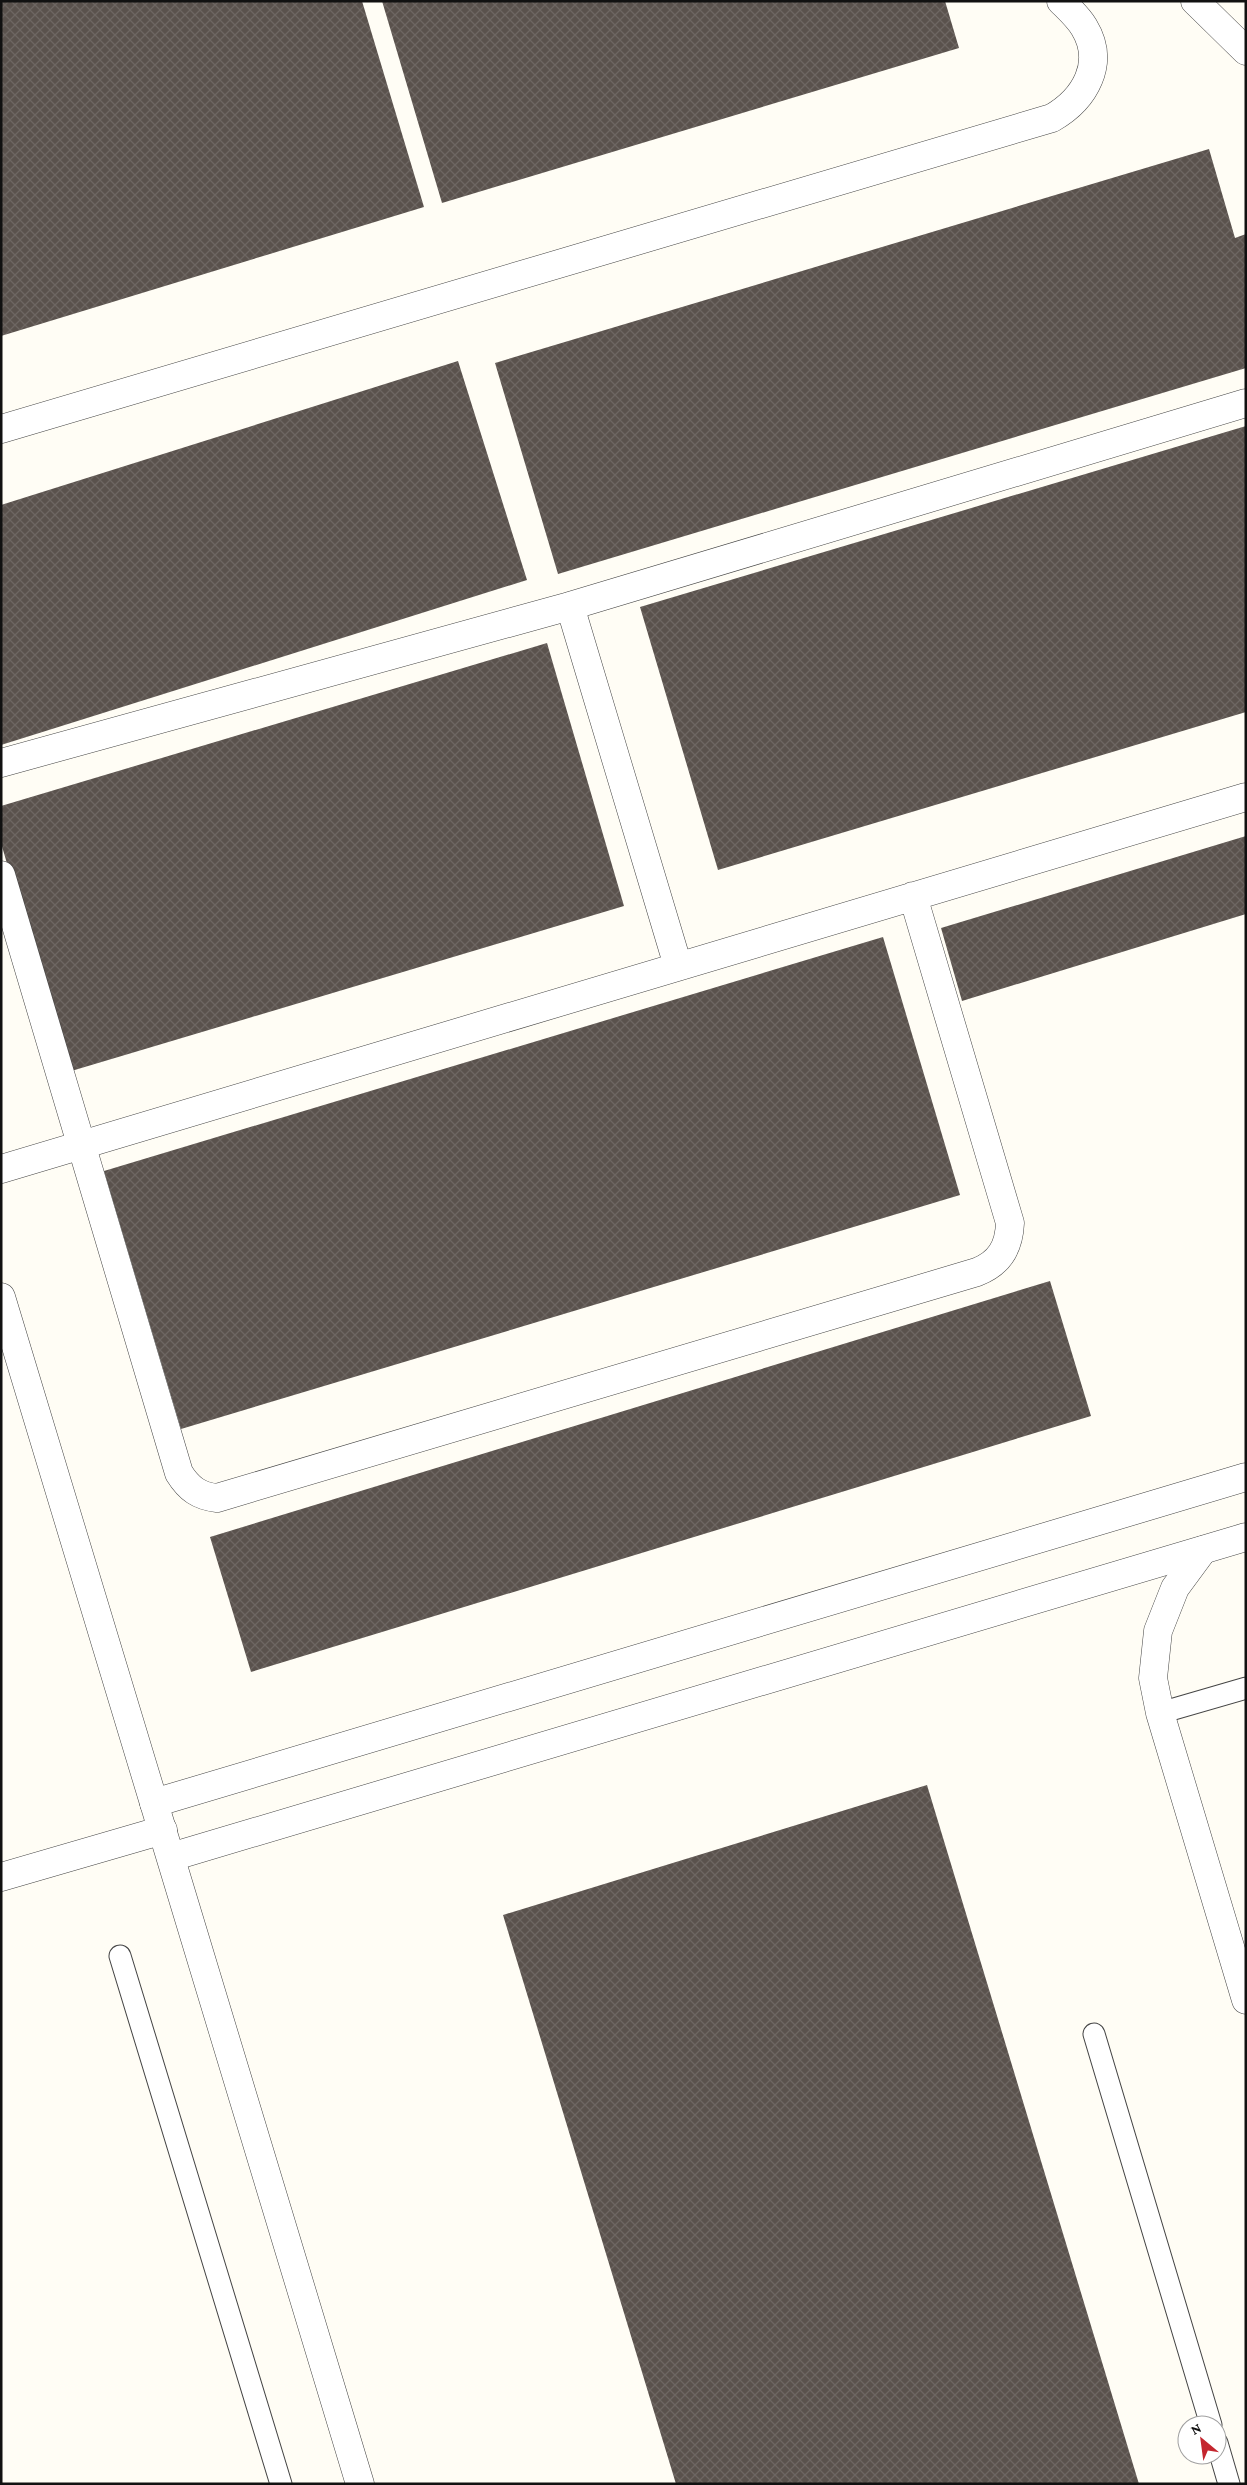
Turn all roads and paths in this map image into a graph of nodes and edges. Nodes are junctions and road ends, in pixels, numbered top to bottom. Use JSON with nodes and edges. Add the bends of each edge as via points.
{"nodes":[{"id":1,"x":1061,"y":1,"type":"edge"},
{"id":2,"x":1195,"y":1,"type":"edge"},
{"id":3,"x":1246,"y":51,"type":"edge"},
{"id":4,"x":1246,"y":403,"type":"edge"},
{"id":5,"x":1,"y":429,"type":"edge"},
{"id":6,"x":570,"y":606,"type":"junction"},
{"id":7,"x":1,"y":763,"type":"edge"},
{"id":8,"x":1246,"y":797,"type":"edge"},
{"id":9,"x":1,"y":875,"type":"edge"},
{"id":10,"x":913,"y":896,"type":"junction"},
{"id":11,"x":678,"y":966,"type":"junction"},
{"id":12,"x":81,"y":1145,"type":"junction"},
{"id":13,"x":1,"y":1169,"type":"edge"},
{"id":14,"x":1,"y":1297,"type":"edge"},
{"id":15,"x":1246,"y":1477,"type":"edge"},
{"id":16,"x":1246,"y":1536,"type":"edge"},
{"id":17,"x":1203,"y":1550,"type":"junction"},
{"id":18,"x":1246,"y":1688,"type":"edge"},
{"id":19,"x":1160,"y":1713,"type":"junction"},
{"id":20,"x":154,"y":1803,"type":"junction"},
{"id":21,"x":163,"y":1830,"type":"junction"},
{"id":22,"x":171,"y":1857,"type":"junction"},
{"id":23,"x":1,"y":1877,"type":"edge"},
{"id":24,"x":120,"y":1956,"type":"dead end"},
{"id":25,"x":1246,"y":2000,"type":"edge"},
{"id":26,"x":1094,"y":2034,"type":"dead end"},
{"id":27,"x":1209,"y":2415,"type":"edge"},
{"id":28,"x":1223,"y":2465,"type":"edge"},
{"id":29,"x":281,"y":2484,"type":"edge"},
{"id":30,"x":360,"y":2484,"type":"edge"},
{"id":31,"x":1229,"y":2484,"type":"edge"}],
"edges":[{"from":1,"to":5,"type":"street","via":[[1085,28],[1090,42],[1091,73],[1077,100],[1052,118]]},
{"from":2,"to":3,"type":"street"},
{"from":4,"to":6,"type":"street"},
{"from":6,"to":7,"type":"street"},
{"from":6,"to":11,"type":"street"},
{"from":8,"to":10,"type":"street"},
{"from":9,"to":12,"type":"street"},
{"from":10,"to":11,"type":"street"},
{"from":10,"to":12,"type":"street","via":[[1010,1223],[1006,1248],[999,1259],[977,1272],[316,1470],[218,1498],[194,1491],[185,1483],[179,1473]]},
{"from":11,"to":12,"type":"street"},
{"from":12,"to":13,"type":"street"},
{"from":14,"to":20,"type":"street"},
{"from":15,"to":20,"type":"street"},
{"from":16,"to":17,"type":"street"},
{"from":17,"to":19,"type":"street","via":[[1175,1588],[1158,1631],[1153,1678]]},
{"from":17,"to":22,"type":"street"},
{"from":18,"to":19,"type":"lane"},
{"from":19,"to":25,"type":"street"},
{"from":20,"to":21,"type":"street"},
{"from":21,"to":22,"type":"street"},
{"from":21,"to":23,"type":"street"},
{"from":22,"to":30,"type":"street"},
{"from":24,"to":29,"type":"lane"},
{"from":26,"to":27,"type":"lane"},
{"from":28,"to":31,"type":"lane"}]}
